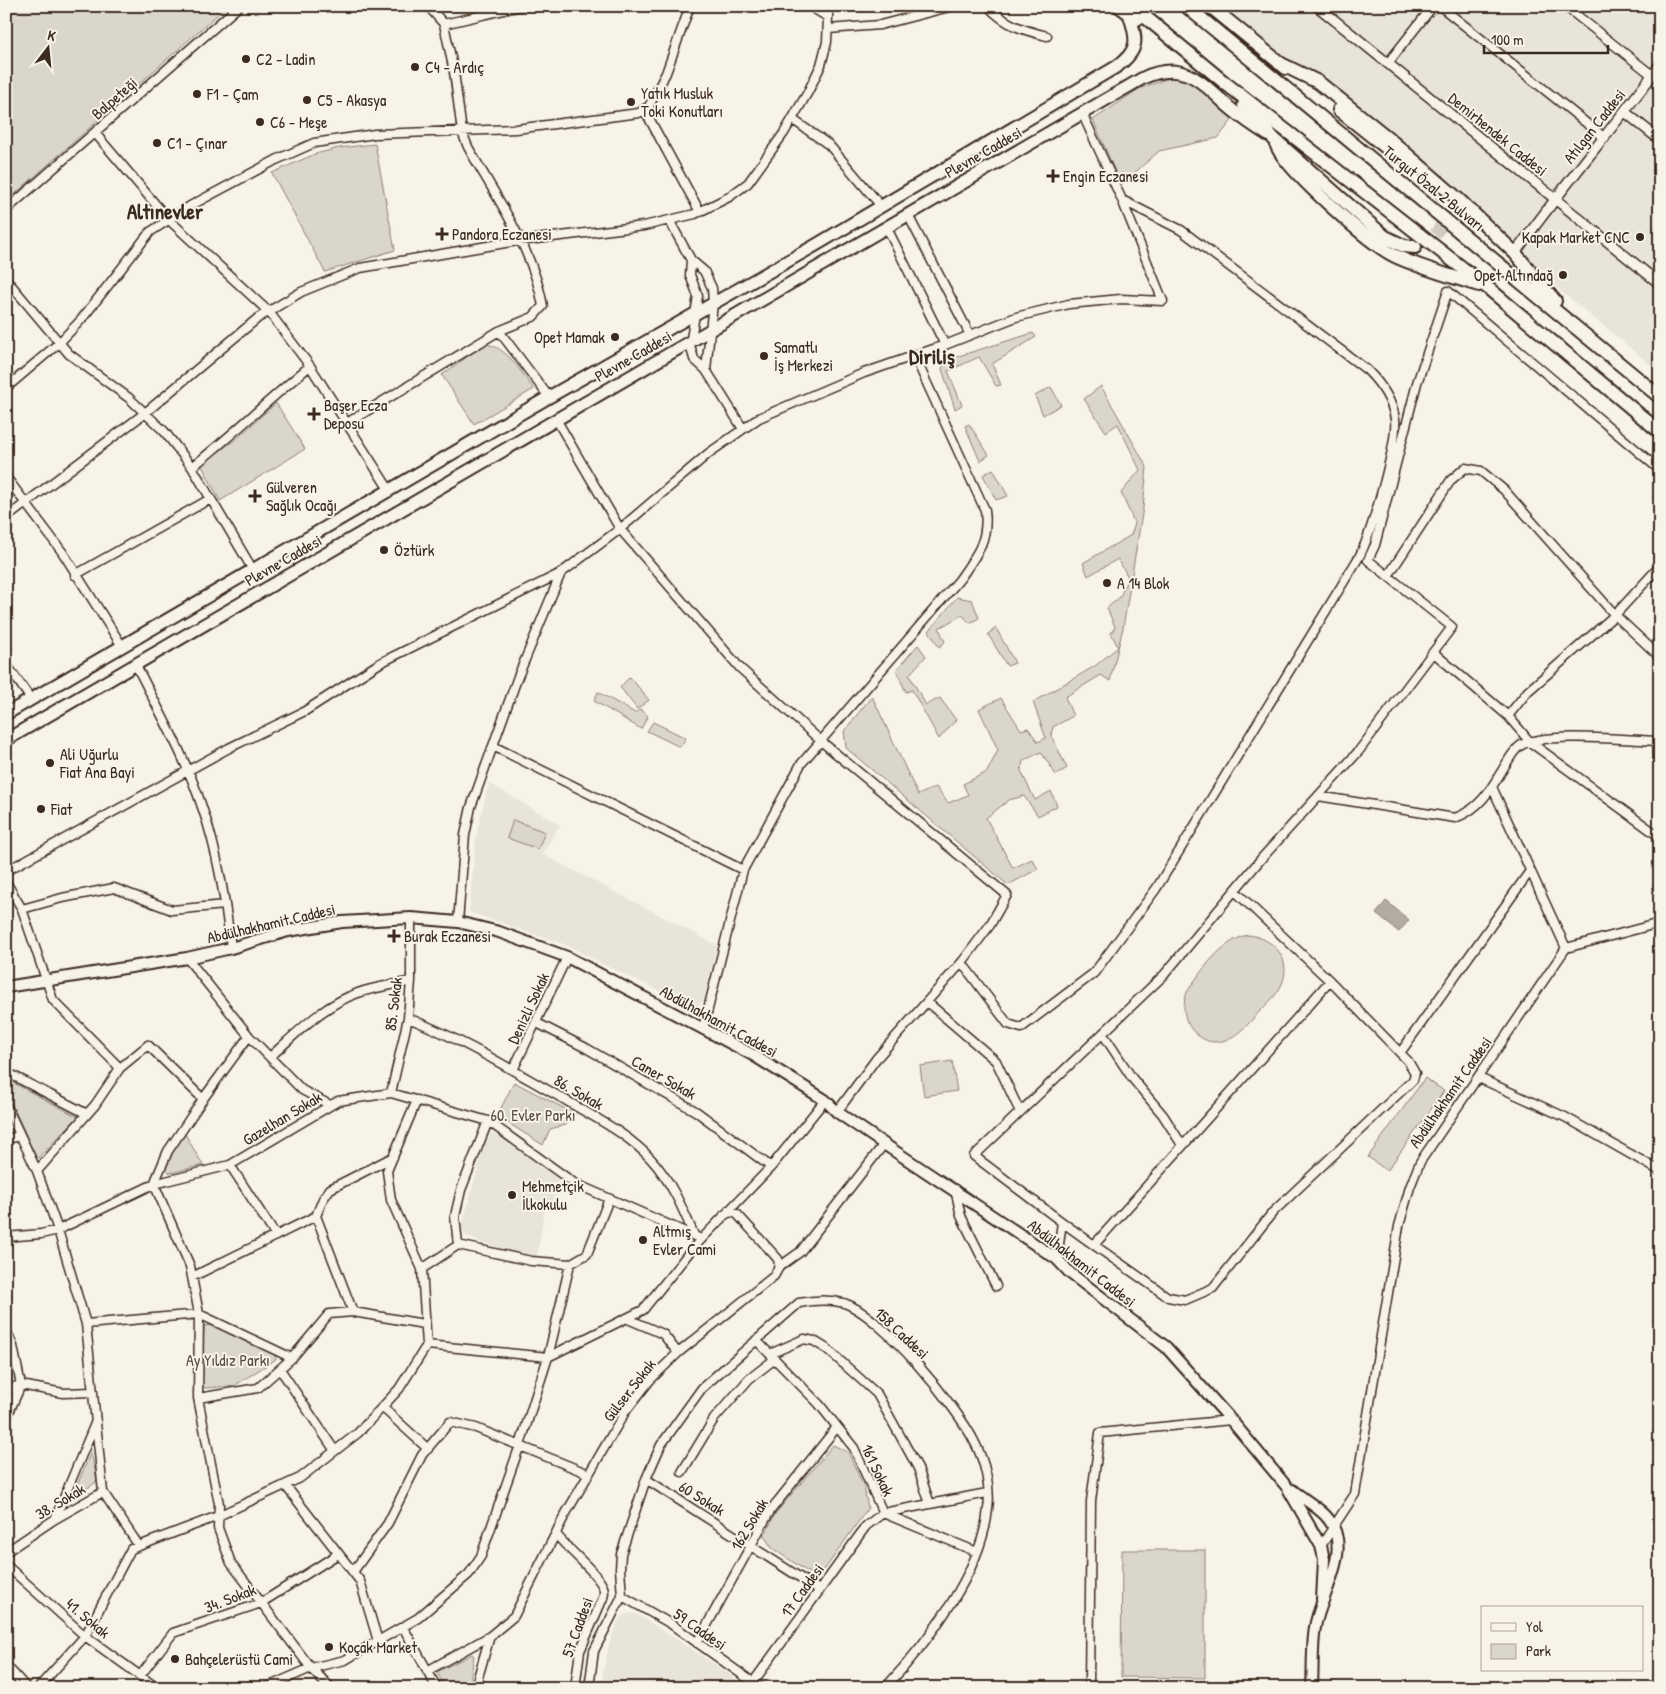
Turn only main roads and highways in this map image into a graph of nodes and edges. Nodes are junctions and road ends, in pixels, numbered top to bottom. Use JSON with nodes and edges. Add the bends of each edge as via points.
{"nodes":[{"id":1,"x":1119,"y":6,"type":"edge"},
{"id":2,"x":1186,"y":6,"type":"edge"},
{"id":3,"x":1210,"y":6,"type":"edge"},
{"id":4,"x":1131,"y":10,"type":"edge"},
{"id":5,"x":1280,"y":63,"type":"junction"},
{"id":6,"x":1225,"y":83,"type":"junction"},
{"id":7,"x":1274,"y":139,"type":"junction"},
{"id":8,"x":1428,"y":181,"type":"tunnel mouth"},
{"id":9,"x":1415,"y":247,"type":"dead end"},
{"id":10,"x":1488,"y":288,"type":"junction"},
{"id":11,"x":1574,"y":324,"type":"junction"},
{"id":12,"x":1660,"y":397,"type":"edge"},
{"id":13,"x":1660,"y":432,"type":"edge"},
{"id":14,"x":6,"y":714,"type":"edge"},
{"id":15,"x":6,"y":740,"type":"edge"},
{"id":16,"x":6,"y":987,"type":"edge"},
{"id":17,"x":1287,"y":1487,"type":"junction"},
{"id":18,"x":1322,"y":1600,"type":"junction"},
{"id":19,"x":1312,"y":1688,"type":"edge"}],
"edges":[{"from":1,"to":4,"type":"highway"},
{"from":2,"to":11,"type":"highway","name":"Turgut Özal 2 Bulvarı"},
{"from":3,"to":5,"type":"highway","name":"Turgut Özal 2 Bulvarı"},
{"from":4,"to":6,"type":"highway"},
{"from":4,"to":14,"type":"main road","name":"Plevne Caddesi","via":[[1135,44],[1125,60],[882,206]]},
{"from":5,"to":8,"type":"highway","name":"Turgut Özal 2 Bulvarı"},
{"from":5,"to":11,"type":"highway","via":[[1318,82],[1458,199],[1515,253]]},
{"from":6,"to":7,"type":"highway"},
{"from":6,"to":10,"type":"highway"},
{"from":7,"to":9,"type":"highway","via":[[1385,237],[1404,246]]},
{"from":7,"to":10,"type":"highway","via":[[1287,164],[1378,245],[1404,260]]},
{"from":7,"to":15,"type":"main road","name":"Plevne Caddesi","via":[[1232,110],[1202,82],[1182,72],[1173,70],[1143,78]]},
{"from":10,"to":13,"type":"highway"},
{"from":11,"to":12,"type":"highway","name":"Turgut Özal 2 Bulvarı"},
{"from":16,"to":17,"type":"main road","name":"Abdülhakhamit Caddesi","via":[[187,958],[288,931],[342,922],[411,918],[458,922],[499,932],[567,957],[753,1055],[825,1100],[837,1112],[1058,1259],[1070,1273],[1166,1347]]},
{"from":17,"to":18,"type":"main road","name":"Abdülhakhamit Caddesi","via":[[1321,1546],[1324,1559]]},
{"from":17,"to":18,"type":"main road","name":"Abdülhakhamit Caddesi","via":[[1326,1516],[1336,1535],[1338,1562]]},
{"from":18,"to":19,"type":"main road","name":"Abdülhakhamit Caddesi","via":[[1315,1627]]}]}
